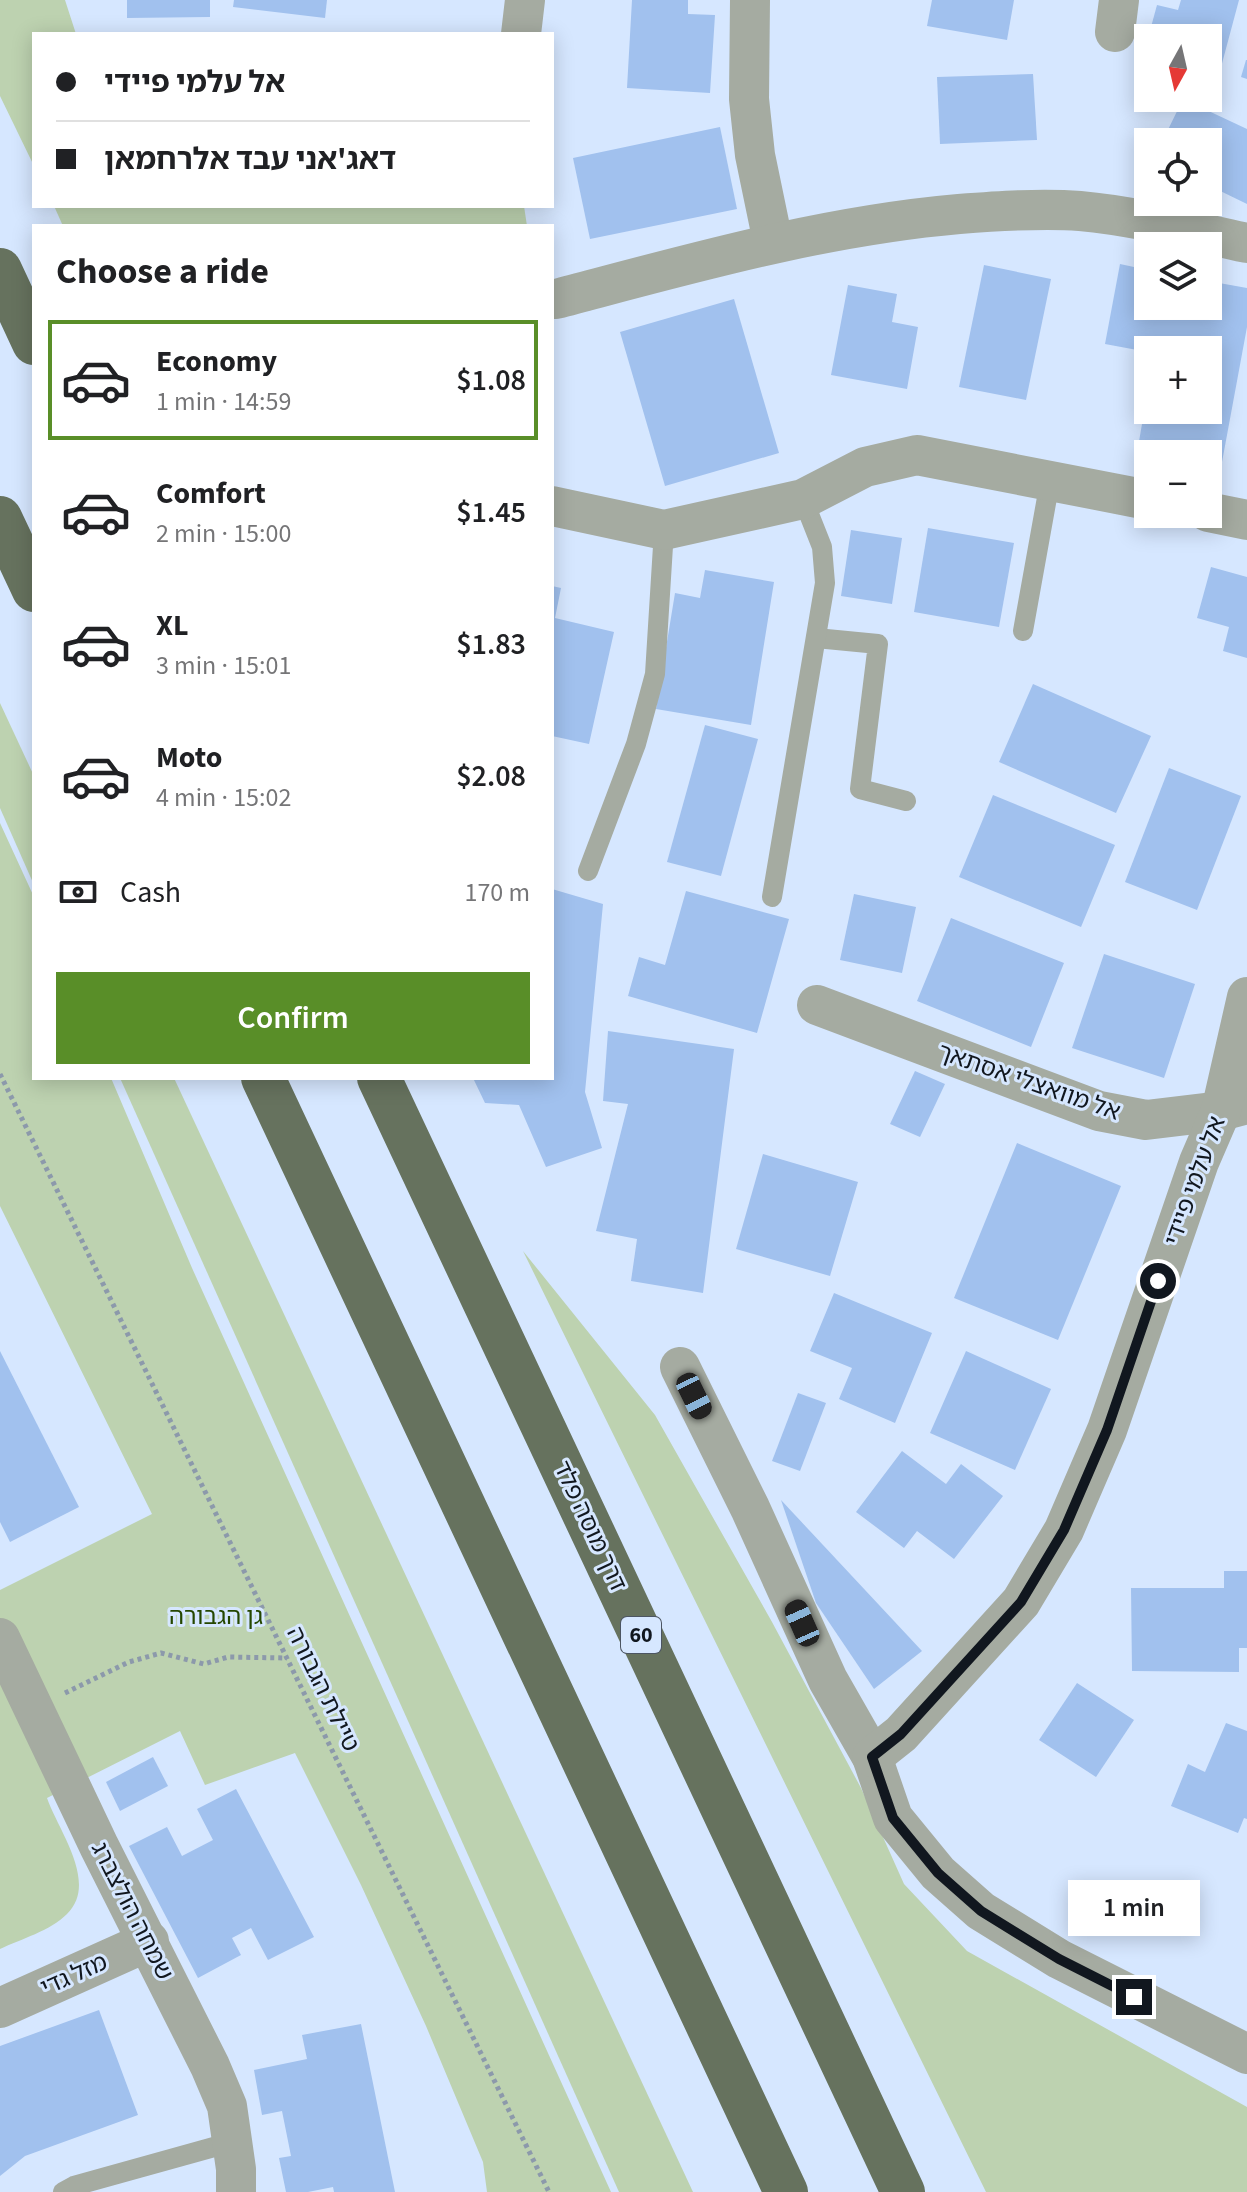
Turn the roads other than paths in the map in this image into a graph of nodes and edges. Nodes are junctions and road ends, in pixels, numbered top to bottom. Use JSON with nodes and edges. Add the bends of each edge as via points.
{"nodes":[{"id":1,"x":525,"y":0,"type":"edge"},
{"id":2,"x":750,"y":0,"type":"edge"},
{"id":3,"x":521,"y":32,"type":"edge"},
{"id":4,"x":773,"y":242,"type":"junction"},
{"id":5,"x":1247,"y":243,"type":"edge"},
{"id":6,"x":0,"y":270,"type":"edge"},
{"id":7,"x":556,"y":299,"type":"dead end"},
{"id":8,"x":32,"y":339,"type":"edge"},
{"id":9,"x":1050,"y":481,"type":"junction"},
{"id":10,"x":1134,"y":497,"type":"edge"},
{"id":11,"x":803,"y":499,"type":"junction"},
{"id":12,"x":554,"y":506,"type":"edge"},
{"id":13,"x":1222,"y":515,"type":"edge"},
{"id":14,"x":0,"y":518,"type":"edge"},
{"id":15,"x":1247,"y":520,"type":"edge"},
{"id":16,"x":664,"y":530,"type":"junction"},
{"id":17,"x":32,"y":586,"type":"edge"},
{"id":18,"x":1023,"y":631,"type":"dead end"},
{"id":19,"x":816,"y":638,"type":"junction"},
{"id":20,"x":906,"y":801,"type":"dead end"},
{"id":21,"x":588,"y":871,"type":"dead end"},
{"id":22,"x":772,"y":897,"type":"dead end"},
{"id":23,"x":1247,"y":997,"type":"edge"},
{"id":24,"x":817,"y":1005,"type":"dead end"},
{"id":25,"x":264,"y":1080,"type":"edge"},
{"id":26,"x":380,"y":1080,"type":"edge"},
{"id":27,"x":1234,"y":1108,"type":"edge"},
{"id":28,"x":680,"y":1367,"type":"dead end"},
{"id":29,"x":0,"y":1638,"type":"edge"},
{"id":30,"x":872,"y":1757,"type":"junction"},
{"id":31,"x":149,"y":1941,"type":"junction"},
{"id":32,"x":0,"y":2008,"type":"edge"},
{"id":33,"x":1247,"y":2054,"type":"edge"},
{"id":34,"x":232,"y":2142,"type":"junction"},
{"id":35,"x":63,"y":2192,"type":"edge"},
{"id":36,"x":236,"y":2192,"type":"edge"},
{"id":37,"x":786,"y":2192,"type":"edge"},
{"id":38,"x":903,"y":2192,"type":"edge"}],
"edges":[{"from":1,"to":3,"type":"street"},
{"from":2,"to":4,"type":"street","via":[[749,99]]},
{"from":4,"to":5,"type":"street","via":[[894,220],[991,211],[1080,211]]},
{"from":4,"to":7,"type":"street"},
{"from":6,"to":8,"type":"highway"},
{"from":9,"to":10,"type":"street"},
{"from":9,"to":11,"type":"street","via":[[917,455],[865,467]]},
{"from":9,"to":18,"type":"lane"},
{"from":11,"to":16,"type":"street"},
{"from":11,"to":19,"type":"lane","via":[[822,547],[825,583]]},
{"from":12,"to":16,"type":"street"},
{"from":13,"to":15,"type":"street"},
{"from":14,"to":17,"type":"highway"},
{"from":16,"to":21,"type":"lane","via":[[655,674],[636,744]]},
{"from":19,"to":20,"type":"lane","via":[[878,644],[860,789]]},
{"from":19,"to":22,"type":"lane"},
{"from":23,"to":27,"type":"street","name":"אל עלמי פיידי"},
{"from":24,"to":27,"type":"street","name":"אל מוואצלי אסתאך","via":[[1099,1111],[1146,1120]]},
{"from":25,"to":37,"type":"highway"},
{"from":26,"to":38,"type":"highway","name":"דרך מוסה פלד","number":"60"},
{"from":27,"to":30,"type":"street","name":"אל עלמי פיידי","via":[[1199,1162],[1107,1430],[1064,1530],[1021,1602],[901,1734]]},
{"from":28,"to":30,"type":"street","via":[[828,1680]]},
{"from":29,"to":31,"type":"street","name":"שמחה הולצברג"},
{"from":30,"to":33,"type":"street","via":[[893,1818],[938,1873],[981,1911],[1059,1959]]},
{"from":31,"to":32,"type":"street","name":"מזל גדי"},
{"from":31,"to":34,"type":"street","name":"שמחה הולצברג","via":[[227,2106]]},
{"from":34,"to":35,"type":"lane"},
{"from":34,"to":36,"type":"street","name":"שמחה הולצברג"}]}
